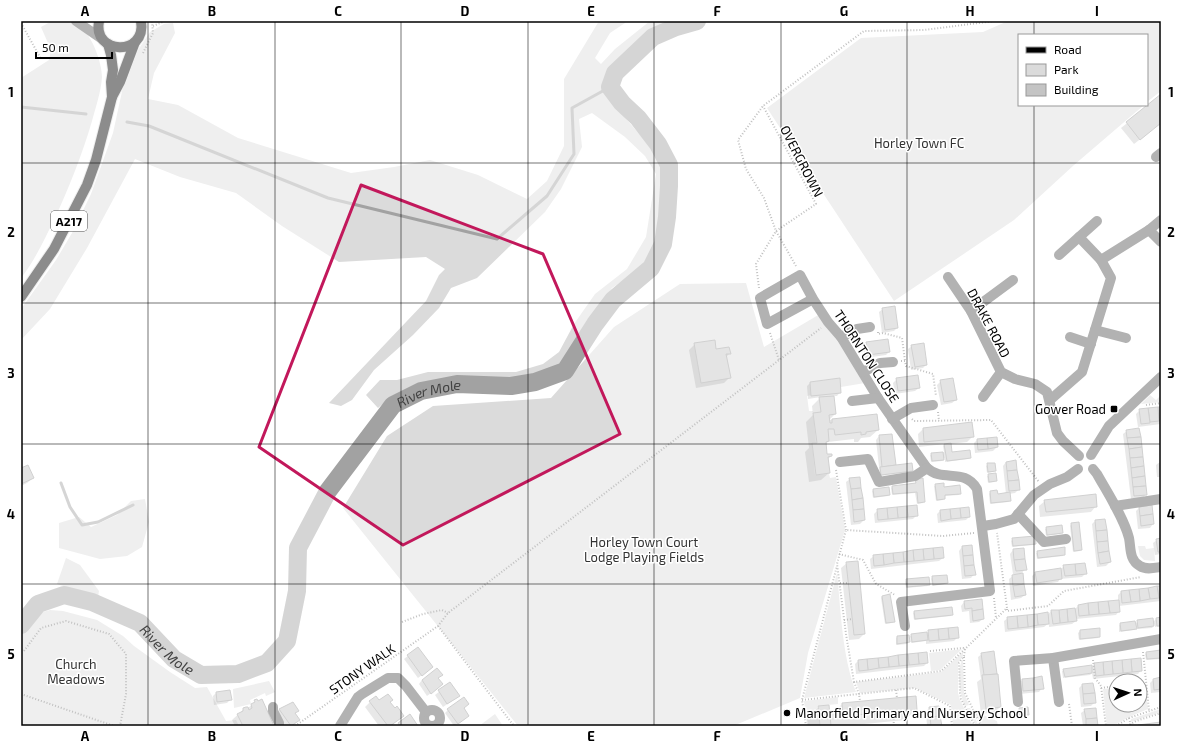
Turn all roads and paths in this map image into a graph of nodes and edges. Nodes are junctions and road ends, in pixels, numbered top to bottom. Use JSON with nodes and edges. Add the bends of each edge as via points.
{"nodes":[{"id":1,"x":76,"y":21,"type":"edge"},
{"id":2,"x":99,"y":21,"type":"edge"},
{"id":3,"x":141,"y":21,"type":"edge"},
{"id":4,"x":165,"y":21,"type":"edge"},
{"id":5,"x":994,"y":21,"type":"edge"},
{"id":6,"x":21,"y":23,"type":"edge"},
{"id":7,"x":157,"y":25,"type":"dead end"},
{"id":8,"x":105,"y":42,"type":"junction"},
{"id":9,"x":135,"y":42,"type":"junction"},
{"id":10,"x":41,"y":59,"type":"dead end"},
{"id":11,"x":112,"y":97,"type":"junction"},
{"id":12,"x":763,"y":106,"type":"junction"},
{"id":13,"x":1161,"y":220,"type":"edge"},
{"id":14,"x":1097,"y":221,"type":"dead end"},
{"id":15,"x":1149,"y":230,"type":"junction"},
{"id":16,"x":776,"y":231,"type":"junction"},
{"id":17,"x":1079,"y":237,"type":"junction"},
{"id":18,"x":1161,"y":242,"type":"edge"},
{"id":19,"x":1059,"y":254,"type":"dead end"},
{"id":20,"x":1101,"y":260,"type":"junction"},
{"id":21,"x":800,"y":275,"type":"junction"},
{"id":22,"x":948,"y":278,"type":"dead end"},
{"id":23,"x":1013,"y":280,"type":"dead end"},
{"id":24,"x":21,"y":297,"type":"edge"},
{"id":25,"x":760,"y":298,"type":"junction"},
{"id":26,"x":813,"y":299,"type":"junction"},
{"id":27,"x":971,"y":311,"type":"junction"},
{"id":28,"x":828,"y":322,"type":"junction"},
{"id":29,"x":767,"y":324,"type":"junction"},
{"id":30,"x":870,"y":327,"type":"joint"},
{"id":31,"x":1095,"y":330,"type":"junction"},
{"id":32,"x":841,"y":337,"type":"junction"},
{"id":33,"x":1070,"y":337,"type":"dead end"},
{"id":34,"x":1126,"y":338,"type":"dead end"},
{"id":35,"x":1091,"y":344,"type":"junction"},
{"id":36,"x":779,"y":360,"type":"junction"},
{"id":37,"x":905,"y":361,"type":"junction"},
{"id":38,"x":893,"y":362,"type":"joint"},
{"id":39,"x":863,"y":372,"type":"junction"},
{"id":40,"x":1001,"y":372,"type":"junction"},
{"id":41,"x":1161,"y":376,"type":"edge"},
{"id":42,"x":983,"y":397,"type":"dead end"},
{"id":43,"x":878,"y":398,"type":"junction"},
{"id":44,"x":1050,"y":400,"type":"junction"},
{"id":45,"x":852,"y":401,"type":"dead end"},
{"id":46,"x":936,"y":404,"type":"junction"},
{"id":47,"x":903,"y":413,"type":"junction"},
{"id":48,"x":892,"y":419,"type":"junction"},
{"id":49,"x":940,"y":421,"type":"junction"},
{"id":50,"x":1091,"y":455,"type":"junction"},
{"id":51,"x":1079,"y":456,"type":"junction"},
{"id":52,"x":840,"y":462,"type":"joint"},
{"id":53,"x":927,"y":468,"type":"junction"},
{"id":54,"x":1078,"y":469,"type":"junction"},
{"id":55,"x":1092,"y":469,"type":"junction"},
{"id":56,"x":1044,"y":488,"type":"junction"},
{"id":57,"x":1161,"y":498,"type":"edge"},
{"id":58,"x":1115,"y":506,"type":"junction"},
{"id":59,"x":1018,"y":514,"type":"junction"},
{"id":60,"x":996,"y":524,"type":"junction"},
{"id":61,"x":983,"y":529,"type":"junction"},
{"id":62,"x":846,"y":530,"type":"junction"},
{"id":63,"x":1066,"y":539,"type":"dead end"},
{"id":64,"x":839,"y":554,"type":"junction"},
{"id":65,"x":837,"y":564,"type":"junction"},
{"id":66,"x":1161,"y":567,"type":"edge"},
{"id":67,"x":1149,"y":569,"type":"junction"},
{"id":68,"x":840,"y":583,"type":"junction"},
{"id":69,"x":849,"y":583,"type":"dead end"},
{"id":70,"x":994,"y":597,"type":"dead end"},
{"id":71,"x":901,"y":602,"type":"junction"},
{"id":72,"x":1007,"y":608,"type":"junction"},
{"id":73,"x":448,"y":613,"type":"junction"},
{"id":74,"x":996,"y":618,"type":"junction"},
{"id":75,"x":853,"y":619,"type":"dead end"},
{"id":76,"x":844,"y":620,"type":"junction"},
{"id":77,"x":402,"y":622,"type":"dead end"},
{"id":78,"x":438,"y":626,"type":"junction"},
{"id":79,"x":905,"y":626,"type":"dead end"},
{"id":80,"x":1161,"y":639,"type":"edge"},
{"id":81,"x":1142,"y":642,"type":"junction"},
{"id":82,"x":965,"y":649,"type":"junction"},
{"id":83,"x":21,"y":651,"type":"edge"},
{"id":84,"x":930,"y":651,"type":"dead end"},
{"id":85,"x":1092,"y":651,"type":"junction"},
{"id":86,"x":964,"y":656,"type":"junction"},
{"id":87,"x":1054,"y":658,"type":"junction"},
{"id":88,"x":1145,"y":673,"type":"edge"},
{"id":89,"x":854,"y":682,"type":"junction"},
{"id":90,"x":1108,"y":687,"type":"edge"},
{"id":91,"x":1101,"y":688,"type":"junction"},
{"id":92,"x":896,"y":690,"type":"junction"},
{"id":93,"x":21,"y":694,"type":"edge"},
{"id":94,"x":859,"y":694,"type":"junction"},
{"id":95,"x":897,"y":698,"type":"dead end"},
{"id":96,"x":802,"y":700,"type":"junction"},
{"id":97,"x":860,"y":701,"type":"dead end"},
{"id":98,"x":1148,"y":701,"type":"edge"},
{"id":99,"x":1018,"y":702,"type":"dead end"},
{"id":100,"x":1059,"y":702,"type":"joint"},
{"id":101,"x":1161,"y":707,"type":"edge"},
{"id":102,"x":273,"y":708,"type":"dead end"},
{"id":103,"x":1149,"y":710,"type":"junction"},
{"id":104,"x":897,"y":711,"type":"dead end"},
{"id":105,"x":426,"y":712,"type":"dead end"},
{"id":106,"x":1161,"y":713,"type":"edge"},
{"id":107,"x":1129,"y":718,"type":"junction"},
{"id":108,"x":1130,"y":725,"type":"edge"},
{"id":109,"x":114,"y":726,"type":"edge"},
{"id":110,"x":120,"y":726,"type":"edge"},
{"id":111,"x":279,"y":726,"type":"edge"},
{"id":112,"x":295,"y":726,"type":"edge"},
{"id":113,"x":340,"y":726,"type":"edge"},
{"id":114,"x":514,"y":726,"type":"edge"},
{"id":115,"x":806,"y":726,"type":"edge"},
{"id":116,"x":895,"y":726,"type":"edge"},
{"id":117,"x":898,"y":726,"type":"edge"},
{"id":118,"x":952,"y":726,"type":"edge"},
{"id":119,"x":975,"y":726,"type":"edge"},
{"id":120,"x":981,"y":726,"type":"edge"},
{"id":121,"x":1072,"y":726,"type":"edge"},
{"id":122,"x":1106,"y":726,"type":"edge"},
{"id":123,"x":1116,"y":726,"type":"edge"},
{"id":124,"x":1127,"y":726,"type":"edge"}],
"edges":[{"from":1,"to":8,"type":"street"},
{"from":2,"to":8,"type":"main road","via":[[99,31]]},
{"from":3,"to":9,"type":"main road","via":[[141,31]]},
{"from":4,"to":7,"type":"path"},
{"from":5,"to":12,"type":"path","via":[[924,30],[864,32]]},
{"from":6,"to":10,"type":"path"},
{"from":8,"to":9,"type":"main road","via":[[115,48],[122,48]]},
{"from":8,"to":11,"type":"main road","number":"A217","via":[[111,55],[113,70]]},
{"from":9,"to":11,"type":"main road","number":"A217"},
{"from":11,"to":24,"type":"main road","number":"A217","via":[[96,160],[86,185],[54,249]]},
{"from":12,"to":16,"type":"path","via":[[738,140],[746,169],[764,198]]},
{"from":12,"to":16,"type":"path","name":"OVERGROWN","via":[[816,204]]},
{"from":13,"to":15,"type":"street"},
{"from":14,"to":17,"type":"street"},
{"from":15,"to":18,"type":"street"},
{"from":15,"to":20,"type":"street"},
{"from":16,"to":21,"type":"path"},
{"from":16,"to":25,"type":"path","via":[[756,264]]},
{"from":17,"to":19,"type":"street"},
{"from":17,"to":20,"type":"street"},
{"from":20,"to":31,"type":"street","via":[[1111,278]]},
{"from":21,"to":25,"type":"street"},
{"from":21,"to":26,"type":"street","name":"THORNTON CLOSE"},
{"from":22,"to":27,"type":"street","name":"DRAKE ROAD"},
{"from":23,"to":27,"type":"street"},
{"from":25,"to":29,"type":"street"},
{"from":26,"to":28,"type":"street","name":"THORNTON CLOSE"},
{"from":26,"to":29,"type":"street"},
{"from":27,"to":40,"type":"street","name":"DRAKE ROAD"},
{"from":28,"to":32,"type":"street","name":"THORNTON CLOSE"},
{"from":28,"to":36,"type":"path","name":"STONY WALK"},
{"from":29,"to":36,"type":"path"},
{"from":30,"to":32,"type":"street","via":[[857,328]]},
{"from":30,"to":37,"type":"path","via":[[876,326],[878,334],[902,338]]},
{"from":31,"to":34,"type":"street"},
{"from":31,"to":35,"type":"street"},
{"from":32,"to":39,"type":"street","name":"THORNTON CLOSE"},
{"from":33,"to":35,"type":"street"},
{"from":35,"to":44,"type":"street","via":[[1082,372]]},
{"from":36,"to":73,"type":"path","name":"STONY WALK"},
{"from":37,"to":38,"type":"path"},
{"from":37,"to":46,"type":"path","via":[[906,366],[933,374]]},
{"from":38,"to":39,"type":"street","via":[[880,363]]},
{"from":39,"to":43,"type":"street","name":"THORNTON CLOSE"},
{"from":40,"to":42,"type":"street"},
{"from":40,"to":44,"type":"street","name":"DRAKE ROAD","via":[[1035,384],[1047,392]]},
{"from":41,"to":50,"type":"street","via":[[1109,426]]},
{"from":43,"to":45,"type":"street"},
{"from":43,"to":48,"type":"street","name":"THORNTON CLOSE"},
{"from":44,"to":51,"type":"street","via":[[1057,433]]},
{"from":46,"to":47,"type":"street","name":"THORNTON CLOSE","via":[[910,408]]},
{"from":46,"to":49,"type":"path"},
{"from":47,"to":48,"type":"street","name":"THORNTON CLOSE"},
{"from":47,"to":49,"type":"path","via":[[914,421]]},
{"from":48,"to":53,"type":"street"},
{"from":49,"to":56,"type":"path","via":[[991,420]]},
{"from":50,"to":51,"type":"street","via":[[1084,453]]},
{"from":50,"to":55,"type":"street","via":[[1095,463]]},
{"from":51,"to":54,"type":"street","via":[[1076,462]]},
{"from":52,"to":53,"type":"street","via":[[868,459],[880,482],[915,476]]},
{"from":52,"to":62,"type":"path","via":[[835,466]]},
{"from":53,"to":61,"type":"street","via":[[931,472],[970,480],[977,489]]},
{"from":54,"to":55,"type":"street","via":[[1085,473]]},
{"from":54,"to":56,"type":"street","via":[[1067,478]]},
{"from":55,"to":58,"type":"street"},
{"from":56,"to":59,"type":"street","via":[[1034,495]]},
{"from":57,"to":58,"type":"street"},
{"from":58,"to":67,"type":"street","via":[[1129,538],[1130,553],[1134,561]]},
{"from":59,"to":60,"type":"street","via":[[1014,519]]},
{"from":59,"to":63,"type":"street","via":[[1044,542]]},
{"from":60,"to":61,"type":"street"},
{"from":60,"to":72,"type":"path"},
{"from":61,"to":62,"type":"path","via":[[944,536]]},
{"from":61,"to":71,"type":"street","via":[[990,591]]},
{"from":62,"to":64,"type":"path"},
{"from":64,"to":65,"type":"path"},
{"from":64,"to":71,"type":"path","via":[[863,560],[876,584],[892,592]]},
{"from":65,"to":68,"type":"path"},
{"from":65,"to":96,"type":"path"},
{"from":66,"to":67,"type":"street"},
{"from":67,"to":72,"type":"path","via":[[1150,576],[1064,591],[1048,606],[1007,611]]},
{"from":68,"to":69,"type":"path"},
{"from":68,"to":76,"type":"path"},
{"from":70,"to":74,"type":"path"},
{"from":71,"to":79,"type":"street"},
{"from":72,"to":74,"type":"path"},
{"from":73,"to":77,"type":"path","via":[[442,610]]},
{"from":73,"to":78,"type":"path","name":"STONY WALK"},
{"from":74,"to":82,"type":"path"},
{"from":75,"to":76,"type":"path"},
{"from":76,"to":89,"type":"path"},
{"from":78,"to":112,"type":"path","name":"STONY WALK"},
{"from":78,"to":114,"type":"path"},
{"from":80,"to":81,"type":"street"},
{"from":81,"to":85,"type":"street"},
{"from":81,"to":88,"type":"path"},
{"from":82,"to":84,"type":"path"},
{"from":82,"to":86,"type":"path"},
{"from":82,"to":89,"type":"path","via":[[941,671]]},
{"from":83,"to":110,"type":"path","via":[[24,651],[41,628],[66,621],[109,634],[126,654],[126,694]]},
{"from":85,"to":87,"type":"street"},
{"from":85,"to":91,"type":"path","via":[[1095,678]]},
{"from":86,"to":119,"type":"path","via":[[959,663],[960,693]]},
{"from":86,"to":120,"type":"path","via":[[965,693]]},
{"from":87,"to":99,"type":"street","via":[[1014,662]]},
{"from":87,"to":100,"type":"street"},
{"from":89,"to":94,"type":"path"},
{"from":90,"to":91,"type":"path"},
{"from":91,"to":122,"type":"path"},
{"from":92,"to":94,"type":"path"},
{"from":92,"to":95,"type":"path"},
{"from":92,"to":118,"type":"path","via":[[914,688],[950,706]]},
{"from":93,"to":109,"type":"path"},
{"from":94,"to":96,"type":"path"},
{"from":94,"to":97,"type":"path"},
{"from":96,"to":115,"type":"path"},
{"from":98,"to":103,"type":"path"},
{"from":100,"to":121,"type":"path","via":[[1069,703]]},
{"from":101,"to":103,"type":"path"},
{"from":102,"to":111,"type":"street"},
{"from":103,"to":107,"type":"path"},
{"from":104,"to":116,"type":"path","via":[[893,713]]},
{"from":105,"to":113,"type":"street","via":[[406,686],[394,677],[388,678],[358,697]]},
{"from":106,"to":108,"type":"path"},
{"from":107,"to":108,"type":"path"},
{"from":107,"to":123,"type":"path"},
{"from":108,"to":124,"type":"path"},
{"from":116,"to":117,"type":"path"}]}
